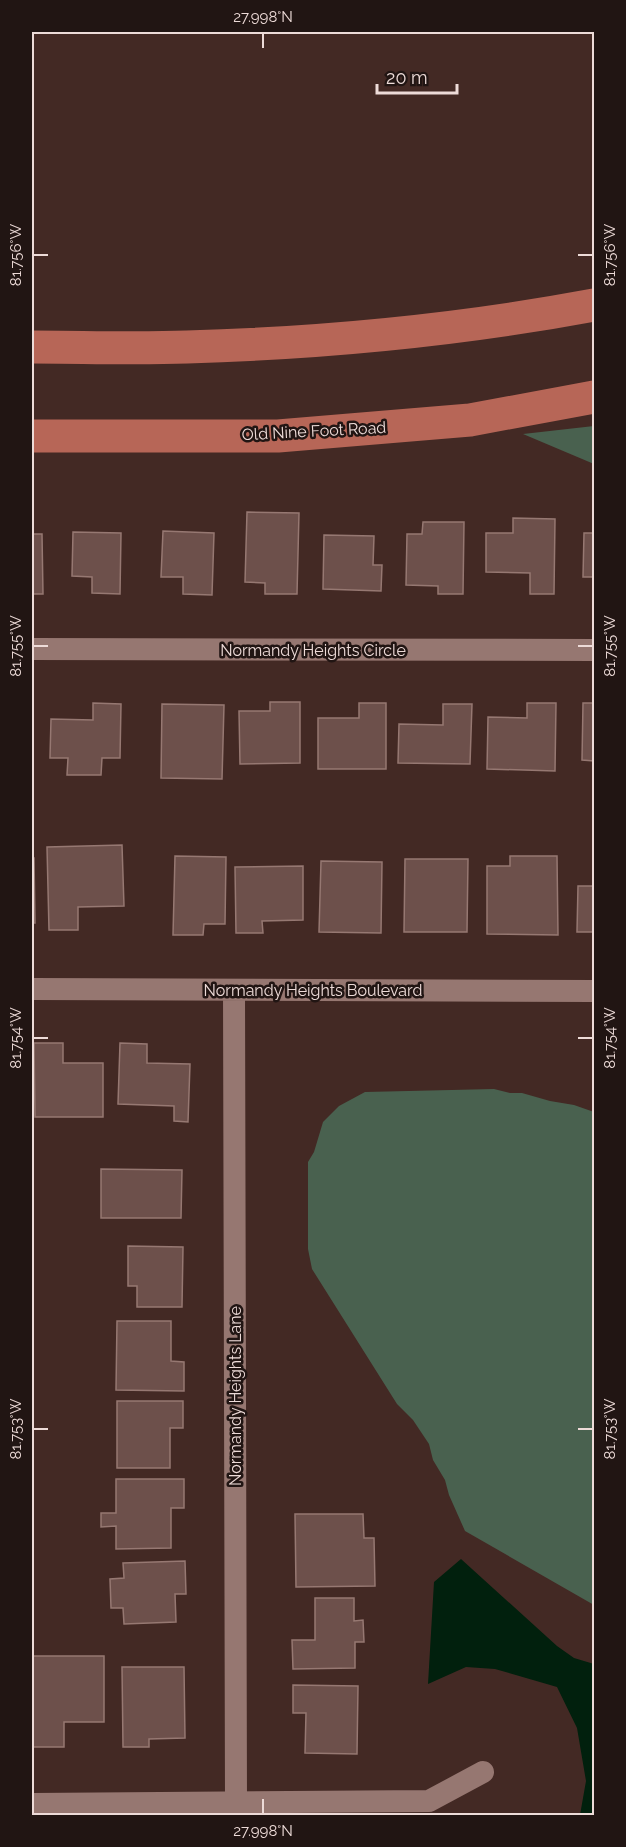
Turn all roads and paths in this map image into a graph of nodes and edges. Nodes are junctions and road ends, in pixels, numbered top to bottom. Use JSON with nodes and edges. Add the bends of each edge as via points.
{"nodes":[{"id":1,"x":594,"y":305,"type":"edge"},
{"id":2,"x":32,"y":347,"type":"edge"},
{"id":3,"x":594,"y":397,"type":"edge"},
{"id":4,"x":32,"y":436,"type":"edge"},
{"id":5,"x":32,"y":649,"type":"edge"},
{"id":6,"x":594,"y":650,"type":"edge"},
{"id":7,"x":32,"y":989,"type":"edge"},
{"id":8,"x":234,"y":990,"type":"junction"},
{"id":9,"x":594,"y":991,"type":"edge"},
{"id":10,"x":483,"y":1772,"type":"dead end"},
{"id":11,"x":236,"y":1803,"type":"junction"},
{"id":12,"x":32,"y":1804,"type":"edge"}],
"edges":[{"from":1,"to":2,"type":"main road","via":[[325,340],[185,347]]},
{"from":3,"to":4,"type":"main road","name":"Old Nine Foot Road","via":[[470,420],[278,436]]},
{"from":5,"to":6,"type":"street","name":"Normandy Heights Circle"},
{"from":7,"to":8,"type":"street","name":"Normandy Heights Boulevard"},
{"from":8,"to":9,"type":"street","name":"Normandy Heights Boulevard"},
{"from":8,"to":11,"type":"street","name":"Normandy Heights Lane"},
{"from":10,"to":11,"type":"street","via":[[429,1801]]},
{"from":11,"to":12,"type":"street"}]}
